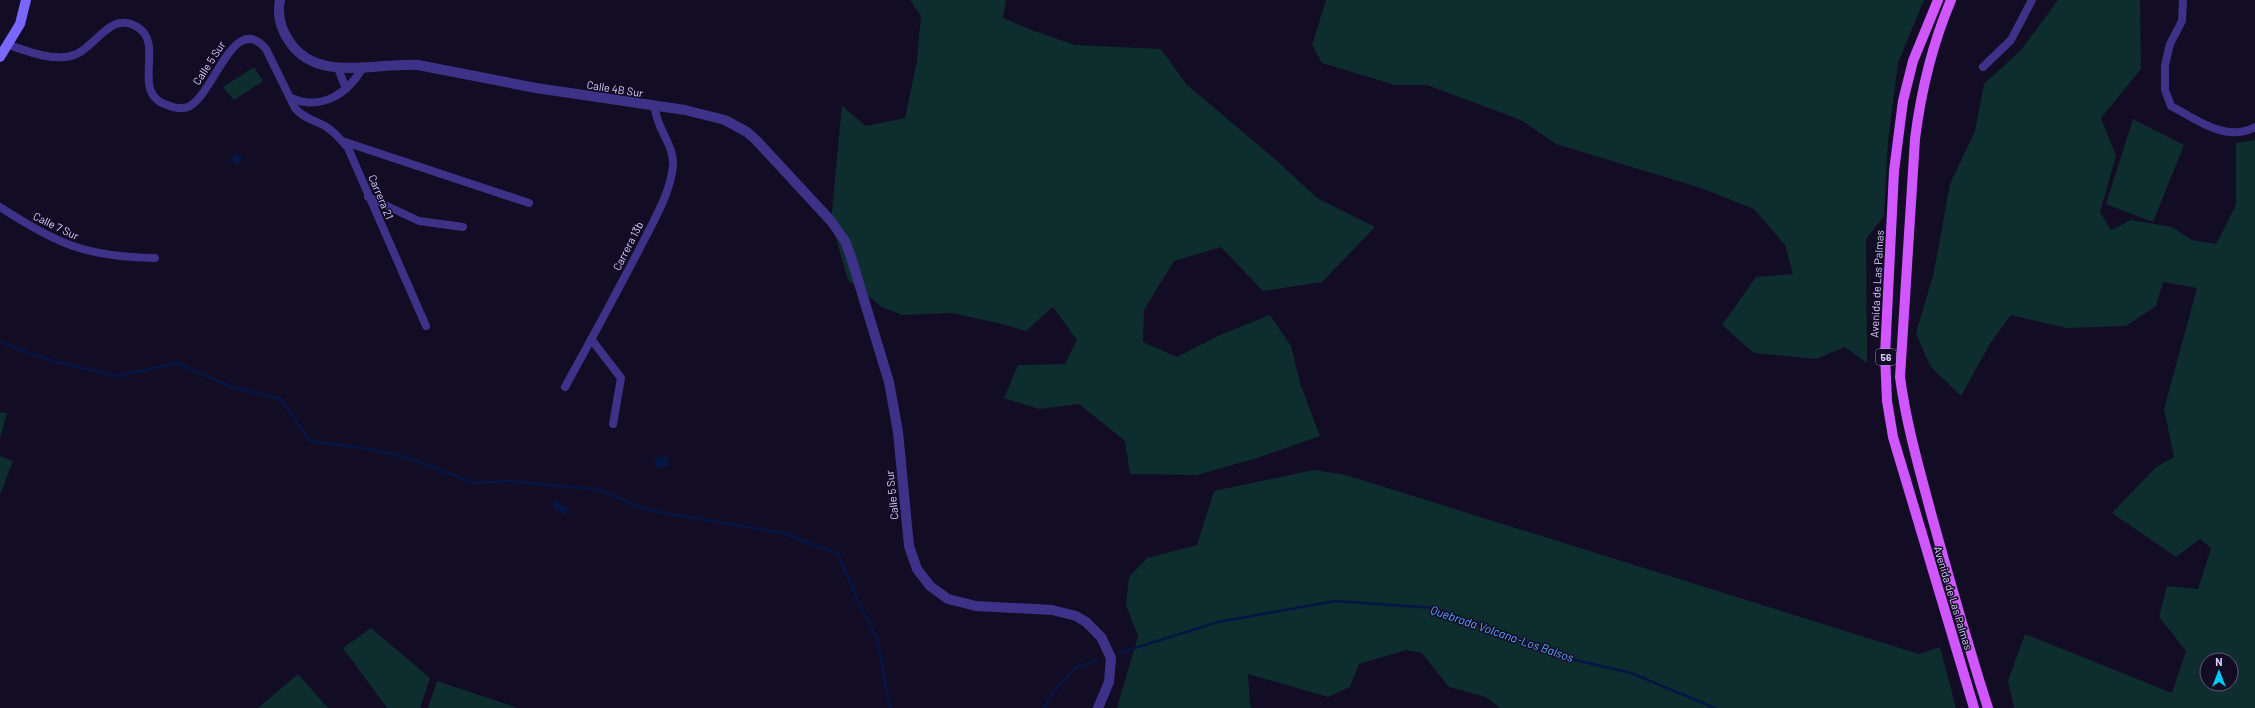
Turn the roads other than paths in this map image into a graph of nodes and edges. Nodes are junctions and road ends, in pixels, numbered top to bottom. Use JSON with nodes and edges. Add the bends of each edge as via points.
{"nodes":[{"id":1,"x":26,"y":0,"type":"edge"},
{"id":2,"x":280,"y":0,"type":"edge"},
{"id":3,"x":1938,"y":0,"type":"edge"},
{"id":4,"x":1951,"y":0,"type":"edge"},
{"id":5,"x":2032,"y":0,"type":"edge"},
{"id":6,"x":2183,"y":0,"type":"edge"},
{"id":7,"x":4,"y":43,"type":"edge"},
{"id":8,"x":0,"y":57,"type":"edge"},
{"id":9,"x":363,"y":67,"type":"junction"},
{"id":10,"x":1983,"y":67,"type":"dead end"},
{"id":11,"x":338,"y":68,"type":"junction"},
{"id":12,"x":346,"y":89,"type":"junction"},
{"id":13,"x":291,"y":98,"type":"junction"},
{"id":14,"x":655,"y":108,"type":"junction"},
{"id":15,"x":2255,"y":127,"type":"edge"},
{"id":16,"x":342,"y":141,"type":"junction"},
{"id":17,"x":368,"y":197,"type":"junction"},
{"id":18,"x":529,"y":203,"type":"dead end"},
{"id":19,"x":0,"y":207,"type":"edge"},
{"id":20,"x":826,"y":215,"type":"joint"},
{"id":21,"x":462,"y":227,"type":"dead end"},
{"id":22,"x":154,"y":258,"type":"dead end"},
{"id":23,"x":426,"y":326,"type":"dead end"},
{"id":24,"x":591,"y":339,"type":"junction"},
{"id":25,"x":565,"y":387,"type":"dead end"},
{"id":26,"x":613,"y":424,"type":"dead end"},
{"id":27,"x":1098,"y":708,"type":"edge"},
{"id":28,"x":1974,"y":708,"type":"edge"},
{"id":29,"x":1988,"y":708,"type":"edge"}],
"edges":[{"from":1,"to":7,"type":"main road","via":[[24,13]]},
{"from":2,"to":11,"type":"street","name":"Calle 4B Sur","via":[[281,24],[292,45],[306,58]]},
{"from":3,"to":28,"type":"main road","name":"Avenida de Las Palmas","number":"56","via":[[1913,61],[1903,101],[1897,144],[1892,201],[1886,384],[1893,437]]},
{"from":4,"to":29,"type":"main road","name":"Avenida de Las Palmas","number":"56","via":[[1931,54],[1919,107],[1900,377],[1922,481],[1951,589]]},
{"from":5,"to":10,"type":"street","via":[[2011,40]]},
{"from":6,"to":15,"type":"street","via":[[2182,21],[2170,44],[2164,65],[2165,90],[2171,106],[2222,132],[2246,132]]},
{"from":7,"to":8,"type":"main road"},
{"from":7,"to":13,"type":"street","name":"Calle 5 Sur","via":[[45,55],[69,57],[88,48],[108,27],[116,23],[127,23],[139,28],[146,35],[149,45],[147,79],[154,95],[165,105],[180,108],[188,107],[204,93],[237,42],[243,39],[256,40],[266,49]]},
{"from":9,"to":11,"type":"street","name":"Calle 4B Sur"},
{"from":9,"to":12,"type":"street"},
{"from":9,"to":14,"type":"street","name":"Calle 4B Sur","via":[[418,65]]},
{"from":11,"to":12,"type":"street"},
{"from":12,"to":13,"type":"street","via":[[324,102],[301,102]]},
{"from":13,"to":16,"type":"street","name":"Carrera 21","via":[[300,115],[325,126]]},
{"from":14,"to":20,"type":"street","name":"Calle 4B Sur","via":[[685,110],[725,120],[747,132]]},
{"from":14,"to":24,"type":"street","name":"Carrera 13b","via":[[658,124],[670,149],[672,175],[651,226]]},
{"from":16,"to":17,"type":"street","name":"Carrera 21","via":[[355,164]]},
{"from":16,"to":18,"type":"street"},
{"from":17,"to":21,"type":"street","via":[[419,221]]},
{"from":17,"to":23,"type":"street","name":"Carrera 21"},
{"from":19,"to":22,"type":"street","name":"Calle 7 Sur","via":[[43,234],[79,250],[127,258]]},
{"from":20,"to":27,"type":"street","name":"Calle 5 Sur","via":[[839,231],[851,257],[889,382],[898,432],[909,546],[917,569],[930,586],[948,599],[976,606],[1065,612],[1086,622],[1101,637],[1109,652],[1109,682]]},
{"from":24,"to":25,"type":"street","name":"Carrera 13b"},
{"from":24,"to":26,"type":"street","via":[[622,378]]}]}
